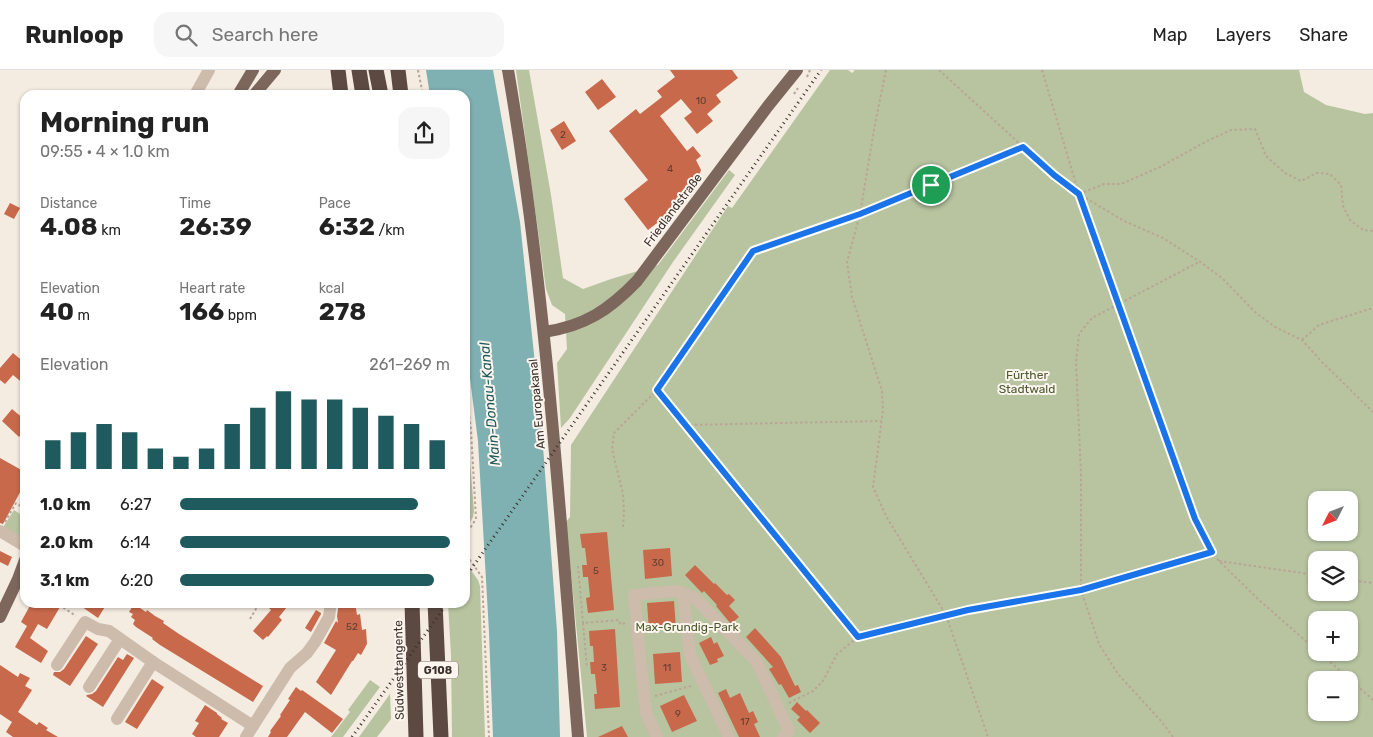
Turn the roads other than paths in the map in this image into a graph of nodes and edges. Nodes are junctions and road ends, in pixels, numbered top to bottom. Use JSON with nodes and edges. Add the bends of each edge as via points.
{"nodes":[{"id":1,"x":209,"y":70,"type":"edge"},
{"id":2,"x":253,"y":70,"type":"edge"},
{"id":3,"x":275,"y":70,"type":"edge"},
{"id":4,"x":359,"y":70,"type":"edge"},
{"id":5,"x":376,"y":70,"type":"edge"},
{"id":6,"x":398,"y":70,"type":"edge"},
{"id":7,"x":508,"y":70,"type":"edge"},
{"id":8,"x":797,"y":70,"type":"edge"},
{"id":9,"x":337,"y":73,"type":"edge"},
{"id":10,"x":198,"y":90,"type":"edge"},
{"id":11,"x":241,"y":90,"type":"edge"},
{"id":12,"x":258,"y":90,"type":"edge"},
{"id":13,"x":341,"y":90,"type":"edge"},
{"id":14,"x":362,"y":90,"type":"edge"},
{"id":15,"x":380,"y":90,"type":"edge"},
{"id":16,"x":400,"y":90,"type":"edge"},
{"id":17,"x":544,"y":332,"type":"junction"},
{"id":18,"x":2,"y":527,"type":"edge"},
{"id":19,"x":20,"y":542,"type":"edge"},
{"id":20,"x":20,"y":574,"type":"edge"},
{"id":21,"x":683,"y":593,"type":"junction"},
{"id":22,"x":330,"y":608,"type":"edge"},
{"id":23,"x":412,"y":608,"type":"edge"},
{"id":24,"x":435,"y":608,"type":"edge"},
{"id":25,"x":0,"y":617,"type":"edge"},
{"id":26,"x":120,"y":639,"type":"junction"},
{"id":27,"x":153,"y":662,"type":"junction"},
{"id":28,"x":57,"y":665,"type":"dead end"},
{"id":29,"x":89,"y":687,"type":"dead end"},
{"id":30,"x":117,"y":719,"type":"dead end"},
{"id":31,"x":250,"y":732,"type":"edge"},
{"id":32,"x":416,"y":737,"type":"edge"},
{"id":33,"x":441,"y":737,"type":"edge"},
{"id":34,"x":578,"y":737,"type":"edge"},
{"id":35,"x":657,"y":737,"type":"edge"},
{"id":36,"x":729,"y":737,"type":"edge"},
{"id":37,"x":783,"y":737,"type":"edge"}],
"edges":[{"from":1,"to":10,"type":"street"},
{"from":2,"to":11,"type":"main road"},
{"from":3,"to":12,"type":"main road"},
{"from":4,"to":14,"type":"highway"},
{"from":5,"to":15,"type":"highway"},
{"from":6,"to":16,"type":"highway"},
{"from":7,"to":17,"type":"main road","name":"Am Europakanal"},
{"from":8,"to":17,"type":"main road","name":"Friedlandstraße","via":[[621,298],[575,325]]},
{"from":9,"to":13,"type":"highway"},
{"from":17,"to":34,"type":"main road","name":"Am Europakanal"},
{"from":18,"to":19,"type":"street"},
{"from":20,"to":25,"type":"main road"},
{"from":21,"to":35,"type":"street","via":[[634,595],[646,713]]},
{"from":21,"to":36,"type":"street","via":[[690,655]]},
{"from":21,"to":37,"type":"street","via":[[694,598],[756,662],[789,731]]},
{"from":22,"to":31,"type":"street","via":[[315,642],[290,668]]},
{"from":23,"to":32,"type":"highway","name":"Südwesttangente","number":"G108"},
{"from":24,"to":33,"type":"highway","number":"G108"},
{"from":26,"to":27,"type":"street"},
{"from":26,"to":28,"type":"street","via":[[85,622]]},
{"from":26,"to":29,"type":"street"},
{"from":27,"to":30,"type":"street"},
{"from":27,"to":31,"type":"street"}]}
